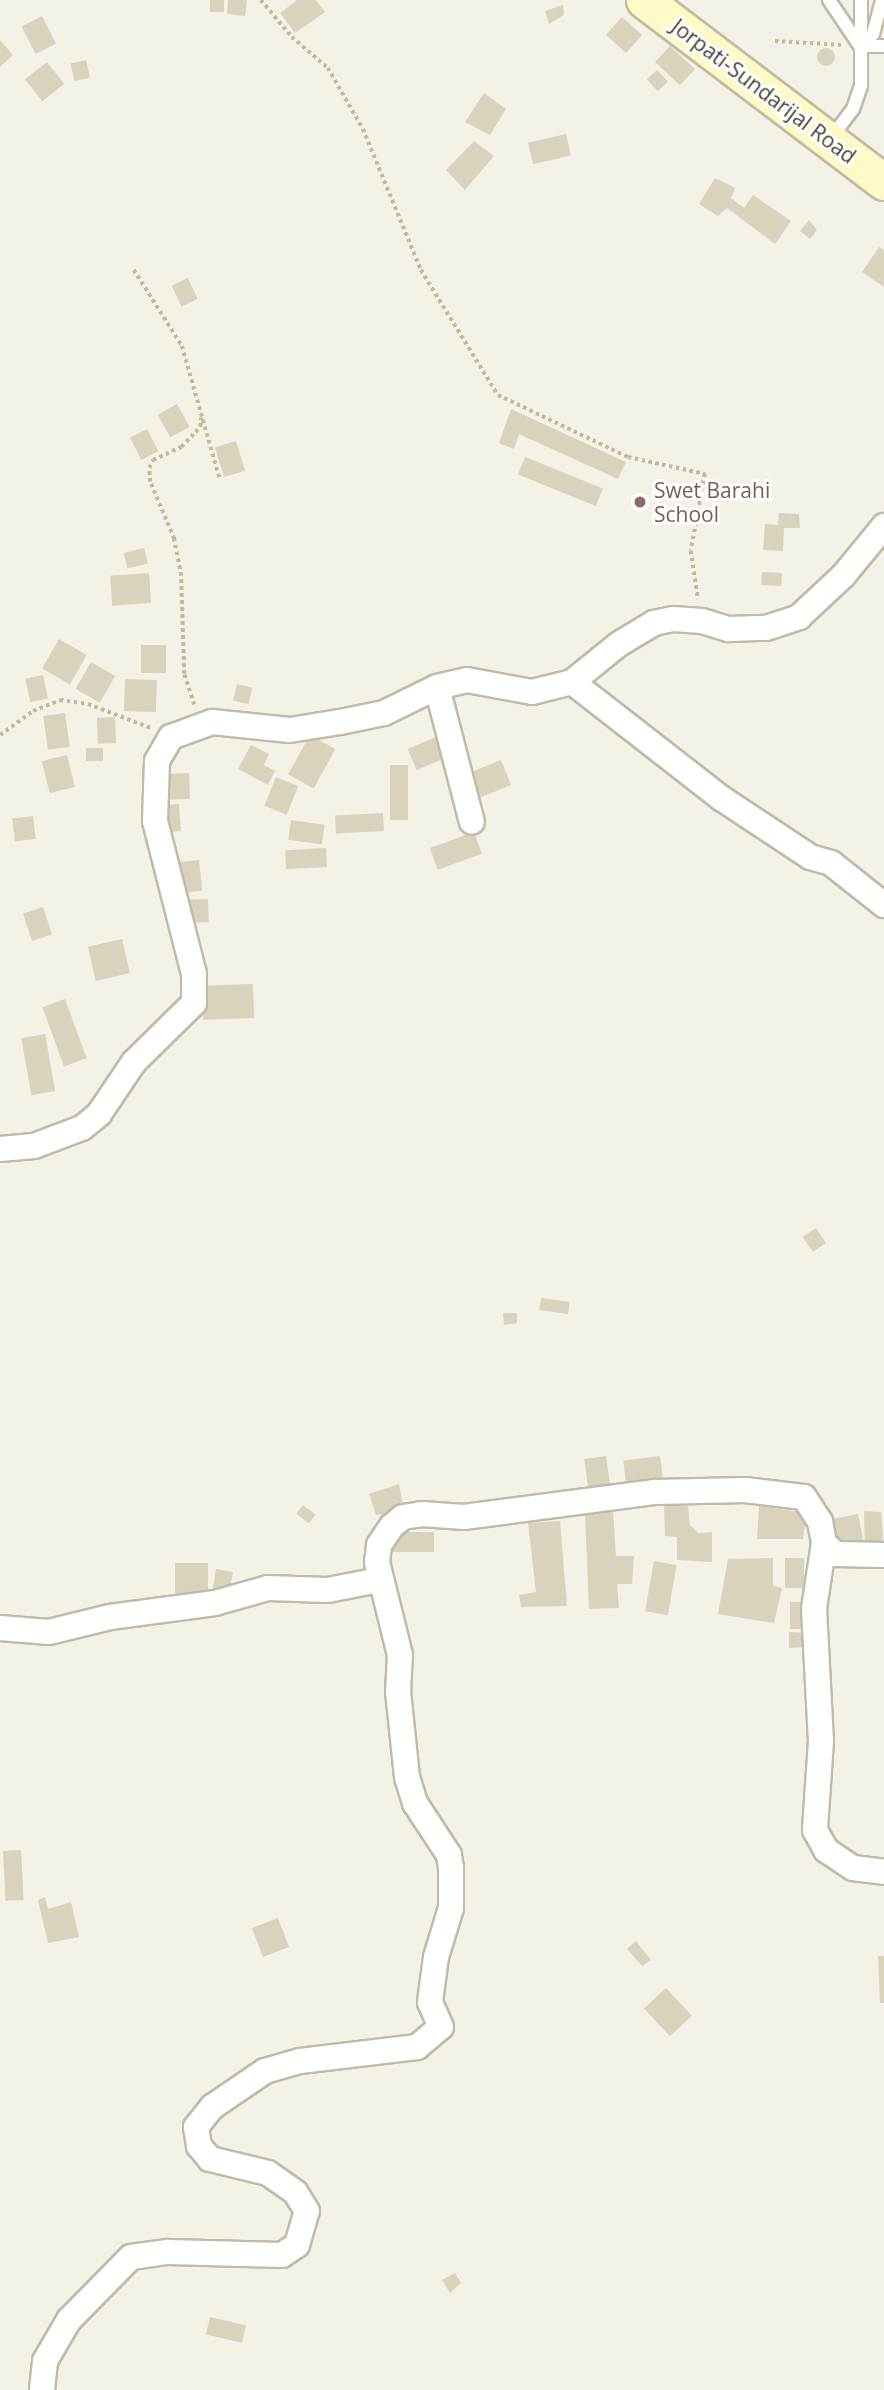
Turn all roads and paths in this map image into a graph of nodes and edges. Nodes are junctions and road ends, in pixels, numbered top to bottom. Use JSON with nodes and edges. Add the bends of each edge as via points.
{"nodes":[{"id":1,"x":261,"y":0,"type":"edge"},
{"id":2,"x":643,"y":0,"type":"edge"},
{"id":3,"x":829,"y":0,"type":"edge"},
{"id":4,"x":861,"y":0,"type":"edge"},
{"id":5,"x":882,"y":0,"type":"edge"},
{"id":6,"x":775,"y":41,"type":"dead end"},
{"id":7,"x":860,"y":46,"type":"junction"},
{"id":8,"x":884,"y":46,"type":"edge"},
{"id":9,"x":829,"y":141,"type":"junction"},
{"id":10,"x":884,"y":182,"type":"edge"},
{"id":11,"x":134,"y":270,"type":"dead end"},
{"id":12,"x":201,"y":418,"type":"junction"},
{"id":13,"x":220,"y":479,"type":"dead end"},
{"id":14,"x":884,"y":526,"type":"edge"},
{"id":15,"x":702,"y":621,"type":"junction"},
{"id":16,"x":572,"y":682,"type":"junction"},
{"id":17,"x":437,"y":687,"type":"junction"},
{"id":18,"x":201,"y":727,"type":"junction"},
{"id":19,"x":0,"y":735,"type":"edge"},
{"id":20,"x":171,"y":737,"type":"junction"},
{"id":21,"x":472,"y":822,"type":"dead end"},
{"id":22,"x":884,"y":905,"type":"edge"},
{"id":23,"x":0,"y":1149,"type":"edge"},
{"id":24,"x":824,"y":1544,"type":"junction"},
{"id":25,"x":884,"y":1555,"type":"edge"},
{"id":26,"x":379,"y":1580,"type":"junction"},
{"id":27,"x":0,"y":1628,"type":"edge"},
{"id":28,"x":884,"y":1872,"type":"edge"},
{"id":29,"x":42,"y":2390,"type":"edge"}],
"edges":[{"from":1,"to":15,"type":"path","via":[[292,37],[328,68],[363,129],[421,270],[498,394],[628,457],[705,474],[691,551]]},
{"from":2,"to":9,"type":"main road","name":"Jorpati-Sundarijal Road"},
{"from":3,"to":7,"type":"lane"},
{"from":4,"to":7,"type":"lane"},
{"from":5,"to":7,"type":"lane","via":[[873,34]]},
{"from":6,"to":7,"type":"path"},
{"from":7,"to":8,"type":"lane"},
{"from":7,"to":9,"type":"lane","via":[[857,97]]},
{"from":9,"to":10,"type":"main road","name":"Jorpati-Sundarijal Road"},
{"from":11,"to":12,"type":"path","via":[[182,346]]},
{"from":12,"to":13,"type":"path"},
{"from":12,"to":18,"type":"path","via":[[200,428],[181,447],[153,460],[149,468],[150,482],[174,539],[181,576],[184,674]]},
{"from":14,"to":15,"type":"street","via":[[843,576],[799,617],[766,628],[729,629]]},
{"from":15,"to":16,"type":"street","via":[[654,623]]},
{"from":16,"to":17,"type":"street","via":[[533,692],[467,680]]},
{"from":16,"to":22,"type":"street","via":[[721,798],[810,856],[831,863]]},
{"from":17,"to":18,"type":"street","via":[[384,713],[340,722],[290,730],[231,722]]},
{"from":17,"to":21,"type":"street"},
{"from":18,"to":20,"type":"street"},
{"from":19,"to":20,"type":"path","via":[[33,711],[60,700],[88,704]]},
{"from":20,"to":23,"type":"street","via":[[157,761],[155,821],[194,974],[194,1003],[134,1062],[99,1114],[82,1128],[34,1146]]},
{"from":24,"to":25,"type":"street","via":[[835,1553]]},
{"from":24,"to":26,"type":"street","via":[[820,1522],[804,1497],[745,1490],[655,1492],[464,1517],[403,1517],[379,1545]]},
{"from":24,"to":28,"type":"street","via":[[814,1608],[821,1741],[815,1830],[826,1850],[853,1868]]},
{"from":26,"to":27,"type":"street","via":[[328,1590],[268,1588],[215,1603],[110,1617],[49,1632]]},
{"from":26,"to":29,"type":"street","via":[[400,1656],[398,1692],[407,1777],[415,1803],[449,1855],[451,1908],[436,1957],[430,2002],[441,2027],[417,2047],[300,2061],[265,2071],[212,2107],[196,2127],[199,2146],[210,2159],[268,2172],[295,2192],[307,2211],[297,2245],[282,2255],[168,2252],[131,2257],[69,2320],[45,2361]]}]}
